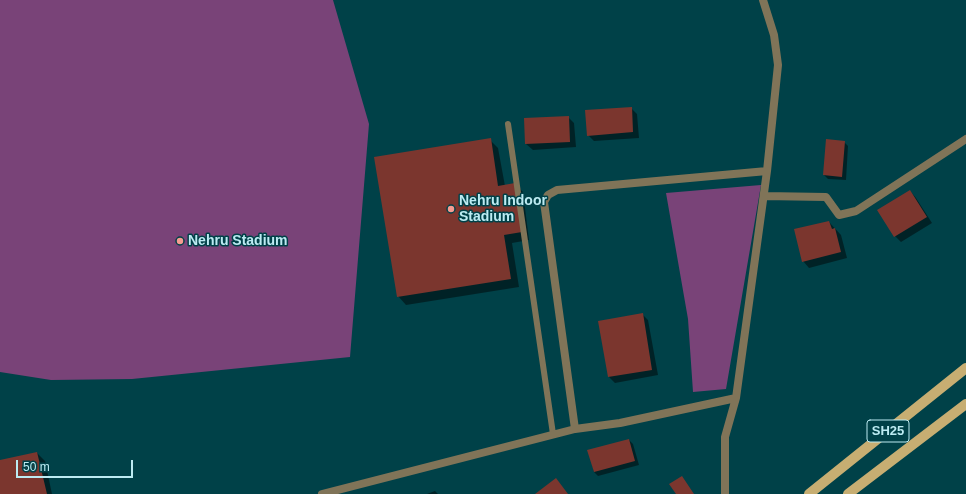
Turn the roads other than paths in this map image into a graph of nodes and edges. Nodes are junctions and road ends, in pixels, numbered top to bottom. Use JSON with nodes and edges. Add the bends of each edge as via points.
{"nodes":[{"id":1,"x":763,"y":0,"type":"edge"},
{"id":2,"x":508,"y":124,"type":"dead end"},
{"id":3,"x":966,"y":139,"type":"edge"},
{"id":4,"x":767,"y":171,"type":"junction"},
{"id":5,"x":764,"y":196,"type":"junction"},
{"id":6,"x":966,"y":368,"type":"edge"},
{"id":7,"x":736,"y":398,"type":"junction"},
{"id":8,"x":966,"y":404,"type":"edge"},
{"id":9,"x":575,"y":429,"type":"junction"},
{"id":10,"x":553,"y":434,"type":"junction"},
{"id":11,"x":322,"y":494,"type":"edge"},
{"id":12,"x":725,"y":494,"type":"edge"},
{"id":13,"x":810,"y":494,"type":"edge"},
{"id":14,"x":848,"y":494,"type":"edge"}],
"edges":[{"from":1,"to":4,"type":"street","via":[[774,35],[778,65]]},
{"from":2,"to":10,"type":"lane"},
{"from":3,"to":5,"type":"street","via":[[856,211],[839,215],[826,197]]},
{"from":4,"to":5,"type":"street"},
{"from":4,"to":9,"type":"street","via":[[557,190],[548,195],[544,202]]},
{"from":5,"to":7,"type":"street"},
{"from":6,"to":13,"type":"main road","number":"SH25"},
{"from":7,"to":9,"type":"street","via":[[620,423]]},
{"from":7,"to":12,"type":"street","via":[[725,437]]},
{"from":8,"to":14,"type":"main road","number":"SH25"},
{"from":9,"to":10,"type":"street"},
{"from":10,"to":11,"type":"street"}]}
